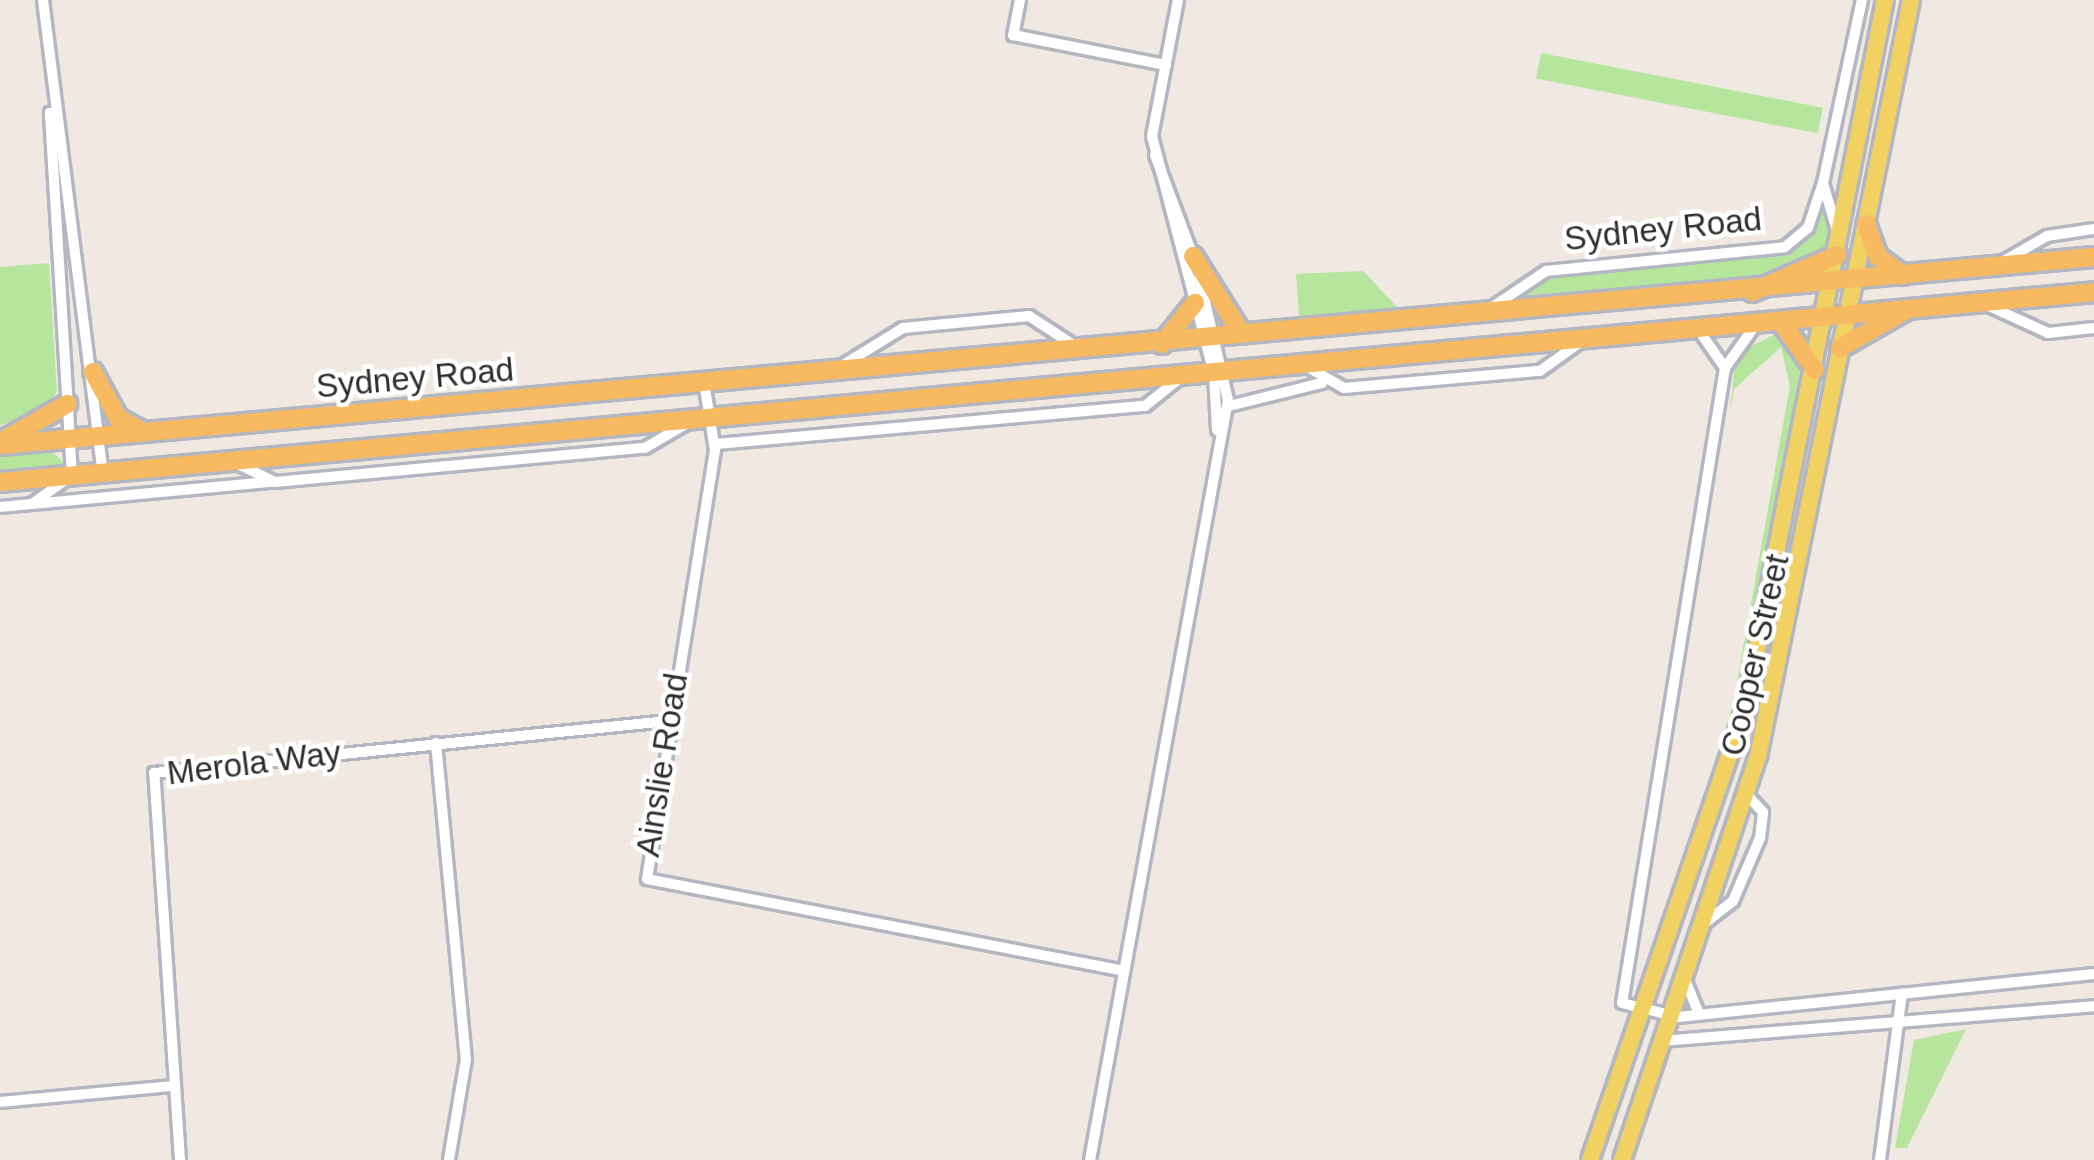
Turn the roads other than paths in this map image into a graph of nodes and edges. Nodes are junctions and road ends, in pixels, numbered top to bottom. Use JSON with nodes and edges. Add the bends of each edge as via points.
{"nodes":[{"id":1,"x":43,"y":0,"type":"edge"},
{"id":2,"x":1021,"y":0,"type":"edge"},
{"id":3,"x":1178,"y":0,"type":"edge"},
{"id":4,"x":1862,"y":0,"type":"edge"},
{"id":5,"x":1886,"y":0,"type":"edge"},
{"id":6,"x":1911,"y":0,"type":"edge"},
{"id":7,"x":1166,"y":65,"type":"junction"},
{"id":8,"x":51,"y":104,"type":"junction"},
{"id":9,"x":1155,"y":155,"type":"junction"},
{"id":10,"x":1823,"y":183,"type":"junction"},
{"id":11,"x":73,"y":199,"type":"junction"},
{"id":12,"x":50,"y":201,"type":"junction"},
{"id":13,"x":1866,"y":224,"type":"junction"},
{"id":14,"x":2094,"y":229,"type":"edge"},
{"id":15,"x":1839,"y":246,"type":"junction"},
{"id":16,"x":1193,"y":256,"type":"junction"},
{"id":17,"x":2094,"y":257,"type":"edge"},
{"id":18,"x":1994,"y":267,"type":"junction"},
{"id":19,"x":1907,"y":277,"type":"junction"},
{"id":20,"x":1855,"y":282,"type":"junction"},
{"id":21,"x":1832,"y":287,"type":"junction"},
{"id":22,"x":2094,"y":292,"type":"edge"},
{"id":23,"x":1748,"y":295,"type":"junction"},
{"id":24,"x":1982,"y":302,"type":"junction"},
{"id":25,"x":1195,"y":303,"type":"junction"},
{"id":26,"x":1906,"y":310,"type":"junction"},
{"id":27,"x":1484,"y":314,"type":"junction"},
{"id":28,"x":1846,"y":315,"type":"junction"},
{"id":29,"x":1826,"y":318,"type":"junction"},
{"id":30,"x":1781,"y":323,"type":"junction"},
{"id":31,"x":1757,"y":326,"type":"junction"},
{"id":32,"x":2094,"y":328,"type":"edge"},
{"id":33,"x":1700,"y":332,"type":"junction"},
{"id":34,"x":1242,"y":334,"type":"junction"},
{"id":35,"x":1211,"y":339,"type":"junction"},
{"id":36,"x":1162,"y":344,"type":"junction"},
{"id":37,"x":1579,"y":344,"type":"junction"},
{"id":38,"x":1840,"y":347,"type":"junction"},
{"id":39,"x":1081,"y":350,"type":"junction"},
{"id":40,"x":1304,"y":365,"type":"junction"},
{"id":41,"x":1726,"y":368,"type":"junction"},
{"id":42,"x":1815,"y":370,"type":"junction"},
{"id":43,"x":836,"y":371,"type":"junction"},
{"id":44,"x":93,"y":372,"type":"junction"},
{"id":45,"x":1221,"y":373,"type":"junction"},
{"id":46,"x":1183,"y":376,"type":"junction"},
{"id":47,"x":704,"y":382,"type":"junction"},
{"id":48,"x":1322,"y":383,"type":"junction"},
{"id":49,"x":67,"y":404,"type":"junction"},
{"id":50,"x":1226,"y":408,"type":"junction"},
{"id":51,"x":704,"y":418,"type":"junction"},
{"id":52,"x":143,"y":432,"type":"junction"},
{"id":53,"x":100,"y":437,"type":"junction"},
{"id":54,"x":70,"y":440,"type":"junction"},
{"id":55,"x":1218,"y":440,"type":"junction"},
{"id":56,"x":0,"y":444,"type":"edge"},
{"id":57,"x":716,"y":444,"type":"junction"},
{"id":58,"x":222,"y":457,"type":"junction"},
{"id":59,"x":102,"y":469,"type":"junction"},
{"id":60,"x":72,"y":475,"type":"junction"},
{"id":61,"x":0,"y":482,"type":"edge"},
{"id":62,"x":275,"y":482,"type":"junction"},
{"id":63,"x":32,"y":504,"type":"junction"},
{"id":64,"x":0,"y":507,"type":"edge"},
{"id":65,"x":1796,"y":516,"type":"junction"},
{"id":66,"x":668,"y":721,"type":"junction"},
{"id":67,"x":436,"y":742,"type":"junction"},
{"id":68,"x":1759,"y":752,"type":"junction"},
{"id":69,"x":1734,"y":756,"type":"junction"},
{"id":70,"x":1748,"y":796,"type":"junction"},
{"id":71,"x":1717,"y":809,"type":"junction"},
{"id":72,"x":1652,"y":966,"type":"junction"},
{"id":73,"x":1684,"y":967,"type":"junction"},
{"id":74,"x":1123,"y":971,"type":"junction"},
{"id":75,"x":2094,"y":974,"type":"edge"},
{"id":76,"x":1902,"y":993,"type":"junction"},
{"id":77,"x":2094,"y":1006,"type":"edge"},
{"id":78,"x":1636,"y":1011,"type":"junction"},
{"id":79,"x":1700,"y":1015,"type":"junction"},
{"id":80,"x":1663,"y":1018,"type":"junction"},
{"id":81,"x":1903,"y":1025,"type":"junction"},
{"id":82,"x":1654,"y":1046,"type":"junction"},
{"id":83,"x":174,"y":1086,"type":"junction"},
{"id":84,"x":1636,"y":1096,"type":"junction"},
{"id":85,"x":0,"y":1102,"type":"edge"},
{"id":86,"x":1605,"y":1105,"type":"junction"},
{"id":87,"x":180,"y":1160,"type":"edge"},
{"id":88,"x":449,"y":1160,"type":"edge"},
{"id":89,"x":1090,"y":1160,"type":"edge"},
{"id":90,"x":1590,"y":1160,"type":"edge"},
{"id":91,"x":1622,"y":1160,"type":"edge"},
{"id":92,"x":1880,"y":1160,"type":"edge"}],
"edges":[{"from":1,"to":8,"type":"street"},
{"from":2,"to":7,"type":"street","via":[[1013,35]]},
{"from":3,"to":7,"type":"street"},
{"from":4,"to":10,"type":"street","name":"Sydney Road"},
{"from":5,"to":15,"type":"main road","name":"Cooper Street"},
{"from":6,"to":13,"type":"main road","name":"Cooper Street"},
{"from":7,"to":9,"type":"street"},
{"from":8,"to":11,"type":"street"},
{"from":8,"to":12,"type":"street"},
{"from":9,"to":16,"type":"street"},
{"from":9,"to":25,"type":"street"},
{"from":10,"to":15,"type":"street"},
{"from":10,"to":27,"type":"street","name":"Sydney Road","via":[[1808,228],[1785,247],[1546,272]]},
{"from":11,"to":12,"type":"street"},
{"from":11,"to":44,"type":"street"},
{"from":12,"to":49,"type":"street"},
{"from":13,"to":19,"type":"highway","via":[[1879,257]]},
{"from":13,"to":20,"type":"main road","name":"Cooper Street"},
{"from":14,"to":18,"type":"street","via":[[2047,236]]},
{"from":15,"to":21,"type":"main road","name":"Cooper Street"},
{"from":15,"to":23,"type":"highway"},
{"from":16,"to":34,"type":"highway"},
{"from":16,"to":35,"type":"street"},
{"from":17,"to":18,"type":"highway","name":"Sydney Road"},
{"from":18,"to":19,"type":"highway","name":"Sydney Road"},
{"from":19,"to":20,"type":"highway","name":"Sydney Road"},
{"from":20,"to":21,"type":"highway","name":"Sydney Road"},
{"from":20,"to":28,"type":"main road","name":"Cooper Street"},
{"from":21,"to":23,"type":"highway","name":"Sydney Road"},
{"from":21,"to":29,"type":"main road","name":"Cooper Street"},
{"from":22,"to":24,"type":"highway","name":"Sydney Road"},
{"from":23,"to":27,"type":"highway","name":"Sydney Road"},
{"from":24,"to":26,"type":"highway","name":"Sydney Road"},
{"from":24,"to":32,"type":"street","via":[[2048,333]]},
{"from":25,"to":35,"type":"street"},
{"from":25,"to":36,"type":"highway"},
{"from":26,"to":28,"type":"highway","name":"Sydney Road"},
{"from":26,"to":38,"type":"highway"},
{"from":27,"to":34,"type":"highway","name":"Sydney Road"},
{"from":28,"to":29,"type":"highway","name":"Sydney Road"},
{"from":28,"to":38,"type":"main road","name":"Cooper Street"},
{"from":29,"to":30,"type":"highway","name":"Sydney Road"},
{"from":29,"to":42,"type":"main road","name":"Cooper Street"},
{"from":30,"to":31,"type":"highway","name":"Sydney Road"},
{"from":30,"to":42,"type":"highway"},
{"from":31,"to":33,"type":"highway","name":"Sydney Road"},
{"from":31,"to":41,"type":"street"},
{"from":33,"to":37,"type":"highway","name":"Sydney Road"},
{"from":33,"to":41,"type":"street"},
{"from":34,"to":35,"type":"highway","name":"Sydney Road"},
{"from":35,"to":36,"type":"highway","name":"Sydney Road"},
{"from":35,"to":45,"type":"street"},
{"from":36,"to":39,"type":"highway","name":"Sydney Road"},
{"from":37,"to":40,"type":"highway","name":"Sydney Road"},
{"from":37,"to":48,"type":"street","name":"Sydney Road","via":[[1540,371]]},
{"from":38,"to":65,"type":"main road","name":"Cooper Street"},
{"from":39,"to":43,"type":"highway","name":"Sydney Road"},
{"from":39,"to":43,"type":"street","via":[[1042,319],[1007,318],[892,331]]},
{"from":40,"to":45,"type":"highway","name":"Sydney Road"},
{"from":40,"to":48,"type":"street"},
{"from":41,"to":78,"type":"street","via":[[1618,984]]},
{"from":42,"to":65,"type":"main road","name":"Cooper Street"},
{"from":43,"to":47,"type":"highway","name":"Sydney Road"},
{"from":44,"to":52,"type":"highway","via":[[118,418]]},
{"from":44,"to":53,"type":"street"},
{"from":45,"to":46,"type":"highway","name":"Sydney Road"},
{"from":45,"to":50,"type":"street"},
{"from":45,"to":55,"type":"street"},
{"from":46,"to":51,"type":"highway","name":"Sydney Road"},
{"from":46,"to":57,"type":"street","name":"Sydney Road","via":[[1145,406]]},
{"from":47,"to":51,"type":"street","name":"Ainslie Road"},
{"from":47,"to":52,"type":"highway","name":"Sydney Road"},
{"from":48,"to":50,"type":"street","name":"Sydney Road"},
{"from":49,"to":54,"type":"street"},
{"from":49,"to":56,"type":"highway"},
{"from":50,"to":55,"type":"street"},
{"from":51,"to":57,"type":"street","name":"Ainslie Road"},
{"from":51,"to":58,"type":"highway","name":"Sydney Road"},
{"from":51,"to":62,"type":"street","name":"Sydney Road","via":[[645,448]]},
{"from":52,"to":53,"type":"highway","name":"Sydney Road"},
{"from":53,"to":54,"type":"highway","name":"Sydney Road"},
{"from":53,"to":59,"type":"street"},
{"from":54,"to":56,"type":"highway","name":"Sydney Road"},
{"from":54,"to":60,"type":"street"},
{"from":55,"to":74,"type":"street"},
{"from":57,"to":66,"type":"street","name":"Ainslie Road"},
{"from":58,"to":59,"type":"highway","name":"Sydney Road"},
{"from":58,"to":62,"type":"street"},
{"from":59,"to":60,"type":"highway","name":"Sydney Road"},
{"from":60,"to":61,"type":"highway","name":"Sydney Road"},
{"from":60,"to":63,"type":"street","name":"Sydney Road"},
{"from":62,"to":63,"type":"street","name":"Sydney Road"},
{"from":63,"to":64,"type":"street","name":"Sydney Road"},
{"from":65,"to":68,"type":"main road","name":"Cooper Street"},
{"from":65,"to":69,"type":"main road","name":"Cooper Street"},
{"from":66,"to":67,"type":"street","name":"Merola Way"},
{"from":66,"to":74,"type":"street","name":"Ainslie Road","via":[[644,862],[654,887]]},
{"from":67,"to":83,"type":"street","name":"Merola Way","via":[[154,773]]},
{"from":67,"to":88,"type":"street","via":[[466,1059]]},
{"from":68,"to":69,"type":"main road"},
{"from":68,"to":70,"type":"main road","name":"Cooper Street"},
{"from":69,"to":71,"type":"main road","name":"Cooper Street"},
{"from":70,"to":71,"type":"main road"},
{"from":70,"to":73,"type":"main road","name":"Cooper Street"},
{"from":71,"to":72,"type":"main road","name":"Cooper Street"},
{"from":72,"to":73,"type":"main road"},
{"from":72,"to":78,"type":"main road","name":"Cooper Street"},
{"from":73,"to":79,"type":"street"},
{"from":73,"to":80,"type":"main road","name":"Cooper Street"},
{"from":74,"to":89,"type":"street"},
{"from":75,"to":76,"type":"street"},
{"from":76,"to":79,"type":"street"},
{"from":76,"to":81,"type":"street"},
{"from":77,"to":81,"type":"street"},
{"from":78,"to":80,"type":"street"},
{"from":78,"to":86,"type":"main road","name":"Cooper Street"},
{"from":79,"to":80,"type":"street"},
{"from":80,"to":82,"type":"main road","name":"Cooper Street"},
{"from":81,"to":82,"type":"street"},
{"from":81,"to":92,"type":"street"},
{"from":82,"to":84,"type":"main road","name":"Cooper Street"},
{"from":83,"to":85,"type":"street"},
{"from":83,"to":87,"type":"street","name":"Merola Way"},
{"from":84,"to":86,"type":"main road"},
{"from":84,"to":91,"type":"main road","name":"Cooper Street"},
{"from":86,"to":90,"type":"main road","name":"Cooper Street"}]}
